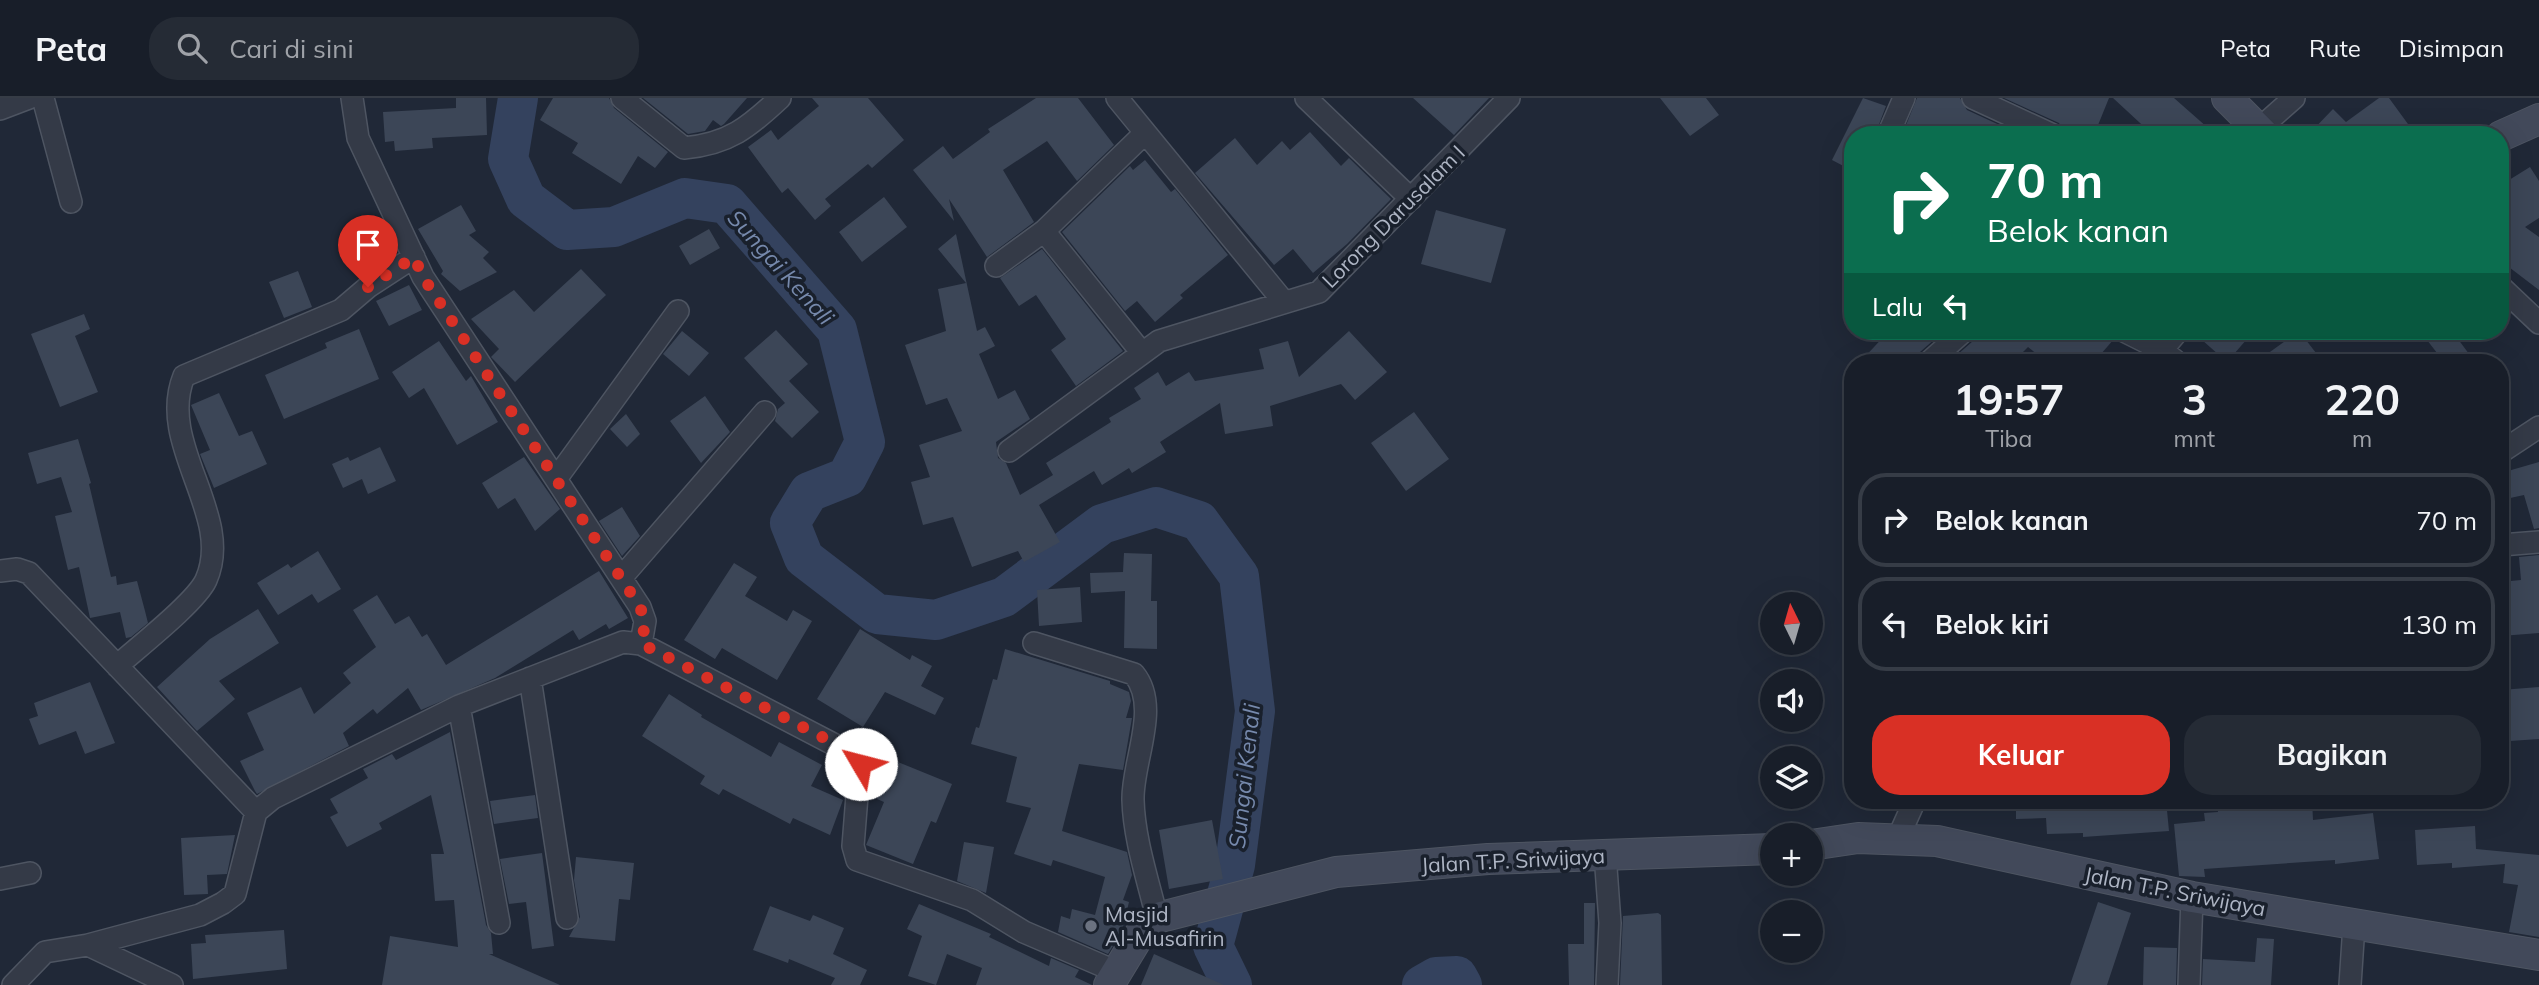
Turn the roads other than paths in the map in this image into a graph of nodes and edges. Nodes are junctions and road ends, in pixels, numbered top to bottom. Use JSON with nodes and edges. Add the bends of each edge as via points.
{"nodes":[{"id":1,"x":29,"y":98,"type":"edge"},
{"id":2,"x":43,"y":98,"type":"edge"},
{"id":3,"x":352,"y":98,"type":"edge"},
{"id":4,"x":621,"y":98,"type":"edge"},
{"id":5,"x":780,"y":98,"type":"edge"},
{"id":6,"x":1117,"y":98,"type":"edge"},
{"id":7,"x":1306,"y":98,"type":"edge"},
{"id":8,"x":1508,"y":98,"type":"edge"},
{"id":9,"x":1904,"y":98,"type":"edge"},
{"id":10,"x":1973,"y":98,"type":"edge"},
{"id":11,"x":2227,"y":98,"type":"edge"},
{"id":12,"x":2294,"y":98,"type":"edge"},
{"id":13,"x":0,"y":109,"type":"edge"},
{"id":14,"x":2539,"y":119,"type":"edge"},
{"id":15,"x":1892,"y":126,"type":"edge"},
{"id":16,"x":2034,"y":126,"type":"edge"},
{"id":17,"x":2256,"y":126,"type":"edge"},
{"id":18,"x":2268,"y":126,"type":"edge"},
{"id":19,"x":2509,"y":132,"type":"edge"},
{"id":20,"x":1145,"y":133,"type":"junction"},
{"id":21,"x":1411,"y":199,"type":"junction"},
{"id":22,"x":71,"y":202,"type":"dead end"},
{"id":23,"x":1044,"y":231,"type":"junction"},
{"id":24,"x":414,"y":257,"type":"junction"},
{"id":25,"x":996,"y":266,"type":"dead end"},
{"id":26,"x":2509,"y":294,"type":"edge"},
{"id":27,"x":1284,"y":302,"type":"junction"},
{"id":28,"x":678,"y":312,"type":"dead end"},
{"id":29,"x":2539,"y":323,"type":"edge"},
{"id":30,"x":1954,"y":340,"type":"edge"},
{"id":31,"x":2141,"y":340,"type":"edge"},
{"id":32,"x":1142,"y":353,"type":"junction"},
{"id":33,"x":1938,"y":354,"type":"edge"},
{"id":34,"x":2166,"y":354,"type":"edge"},
{"id":35,"x":765,"y":412,"type":"dead end"},
{"id":36,"x":2539,"y":427,"type":"edge"},
{"id":37,"x":2509,"y":447,"type":"edge"},
{"id":38,"x":1009,"y":451,"type":"dead end"},
{"id":39,"x":556,"y":479,"type":"junction"},
{"id":40,"x":2539,"y":542,"type":"edge"},
{"id":41,"x":2509,"y":544,"type":"edge"},
{"id":42,"x":0,"y":571,"type":"edge"},
{"id":43,"x":621,"y":578,"type":"junction"},
{"id":44,"x":1034,"y":643,"type":"dead end"},
{"id":45,"x":642,"y":644,"type":"junction"},
{"id":46,"x":117,"y":666,"type":"junction"},
{"id":47,"x":530,"y":678,"type":"junction"},
{"id":48,"x":459,"y":706,"type":"junction"},
{"id":49,"x":1911,"y":809,"type":"edge"},
{"id":50,"x":256,"y":812,"type":"junction"},
{"id":51,"x":1898,"y":838,"type":"junction"},
{"id":52,"x":1823,"y":844,"type":"edge"},
{"id":53,"x":1760,"y":851,"type":"edge"},
{"id":54,"x":1605,"y":854,"type":"junction"},
{"id":55,"x":30,"y":873,"type":"dead end"},
{"id":56,"x":0,"y":879,"type":"edge"},
{"id":57,"x":2192,"y":897,"type":"junction"},
{"id":58,"x":1163,"y":916,"type":"junction"},
{"id":59,"x":567,"y":918,"type":"dead end"},
{"id":60,"x":499,"y":923,"type":"dead end"},
{"id":61,"x":2354,"y":925,"type":"junction"},
{"id":62,"x":88,"y":945,"type":"junction"},
{"id":63,"x":2539,"y":955,"type":"edge"},
{"id":64,"x":1113,"y":979,"type":"edge"},
{"id":65,"x":13,"y":985,"type":"edge"},
{"id":66,"x":172,"y":985,"type":"edge"},
{"id":67,"x":1607,"y":985,"type":"edge"},
{"id":68,"x":2189,"y":985,"type":"edge"},
{"id":69,"x":2350,"y":985,"type":"edge"}],
"edges":[{"from":1,"to":13,"type":"street"},
{"from":2,"to":22,"type":"street"},
{"from":3,"to":24,"type":"street","via":[[358,138]]},
{"from":4,"to":5,"type":"street","via":[[684,148],[709,146],[746,129]]},
{"from":6,"to":20,"type":"street"},
{"from":7,"to":21,"type":"street"},
{"from":8,"to":21,"type":"street","name":"Lorong Darusalam I"},
{"from":9,"to":15,"type":"street"},
{"from":10,"to":16,"type":"street"},
{"from":11,"to":17,"type":"main road"},
{"from":12,"to":18,"type":"street"},
{"from":14,"to":19,"type":"main road"},
{"from":20,"to":23,"type":"street"},
{"from":20,"to":27,"type":"street"},
{"from":21,"to":27,"type":"street","name":"Lorong Darusalam I","via":[[1319,292]]},
{"from":23,"to":25,"type":"street"},
{"from":23,"to":32,"type":"street"},
{"from":24,"to":39,"type":"street"},
{"from":24,"to":46,"type":"street","via":[[341,310],[184,376],[176,395],[179,431],[209,525],[212,556],[206,582]]},
{"from":26,"to":29,"type":"street"},
{"from":27,"to":32,"type":"street","name":"Lorong Darusalam I","via":[[1159,341]]},
{"from":28,"to":39,"type":"street"},
{"from":30,"to":33,"type":"street"},
{"from":31,"to":34,"type":"street"},
{"from":32,"to":38,"type":"street","name":"Lorong Darusalam I"},
{"from":35,"to":43,"type":"street"},
{"from":36,"to":37,"type":"street"},
{"from":39,"to":43,"type":"street"},
{"from":40,"to":41,"type":"street"},
{"from":42,"to":46,"type":"street","via":[[29,573]]},
{"from":43,"to":45,"type":"street","via":[[644,614]]},
{"from":44,"to":58,"type":"street","via":[[1134,674],[1143,685],[1145,708],[1132,798]]},
{"from":45,"to":47,"type":"street","via":[[623,642]]},
{"from":45,"to":64,"type":"street","via":[[860,758],[853,846],[858,860],[981,904]]},
{"from":46,"to":50,"type":"street"},
{"from":47,"to":48,"type":"street"},
{"from":47,"to":59,"type":"street"},
{"from":48,"to":50,"type":"street","via":[[273,798]]},
{"from":48,"to":60,"type":"street"},
{"from":49,"to":51,"type":"street"},
{"from":50,"to":62,"type":"street","via":[[235,894],[200,915]]},
{"from":51,"to":52,"type":"main road","name":"Jalan T.P. Sriwijaya"},
{"from":51,"to":57,"type":"main road","name":"Jalan T.P. Sriwijaya","via":[[1937,841]]},
{"from":53,"to":54,"type":"main road","name":"Jalan T.P. Sriwijaya"},
{"from":54,"to":58,"type":"main road","name":"Jalan T.P. Sriwijaya","via":[[1336,872]]},
{"from":54,"to":67,"type":"street","via":[[1610,923]]},
{"from":55,"to":56,"type":"street"},
{"from":57,"to":61,"type":"main road","name":"Jalan T.P. Sriwijaya"},
{"from":57,"to":68,"type":"street"},
{"from":58,"to":64,"type":"main road","via":[[1143,929]]},
{"from":61,"to":63,"type":"main road","name":"Jalan T.P. Sriwijaya"},
{"from":61,"to":69,"type":"street"},
{"from":62,"to":65,"type":"street","via":[[44,952]]},
{"from":62,"to":66,"type":"street"}]}
